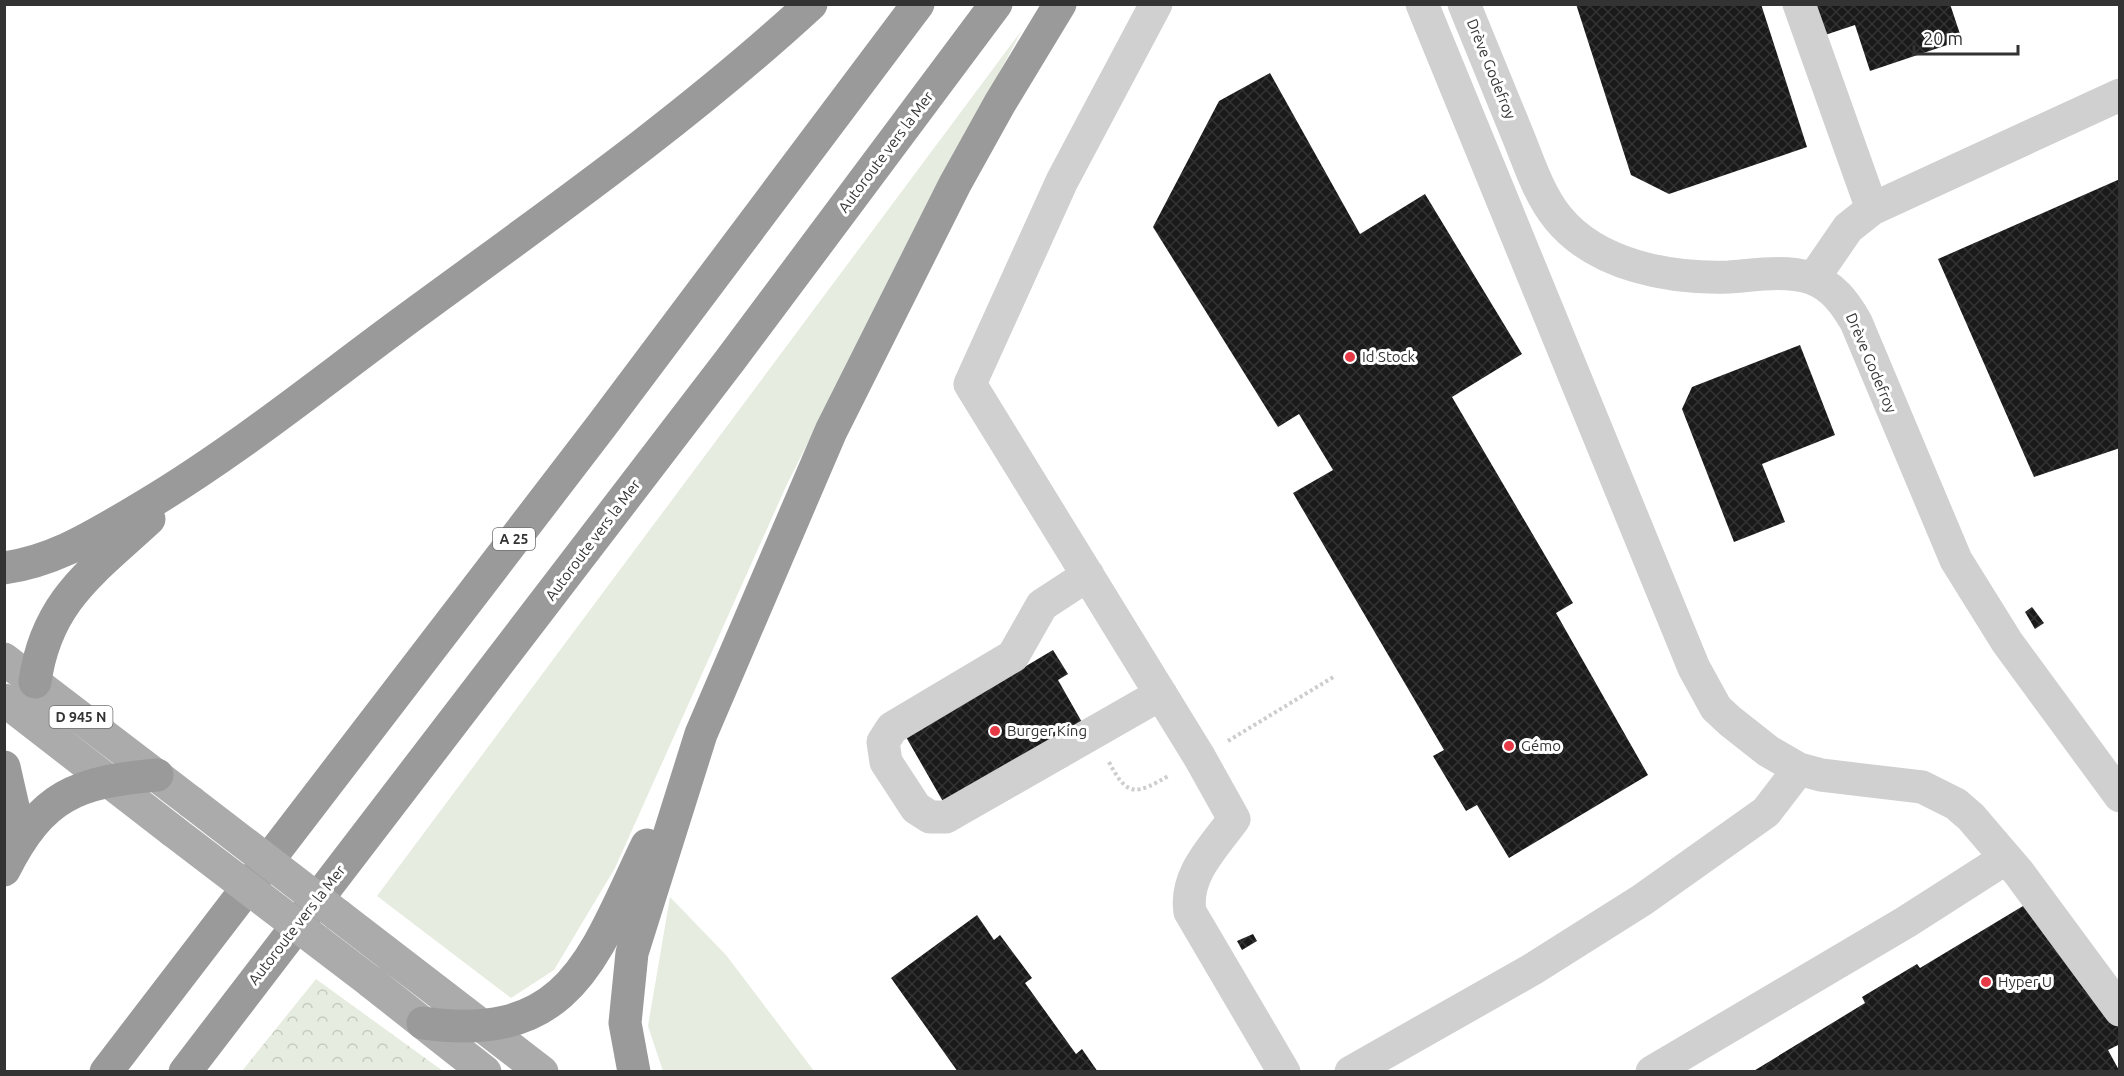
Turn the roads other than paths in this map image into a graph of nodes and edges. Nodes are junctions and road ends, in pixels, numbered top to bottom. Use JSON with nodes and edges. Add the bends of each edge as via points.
{"nodes":[{"id":1,"x":811,"y":4,"type":"edge"},
{"id":2,"x":918,"y":4,"type":"edge"},
{"id":3,"x":996,"y":4,"type":"edge"},
{"id":4,"x":1060,"y":4,"type":"edge"},
{"id":5,"x":1156,"y":4,"type":"edge"},
{"id":6,"x":1422,"y":4,"type":"edge"},
{"id":7,"x":1464,"y":4,"type":"edge"},
{"id":8,"x":1799,"y":4,"type":"edge"},
{"id":9,"x":2120,"y":95,"type":"edge"},
{"id":10,"x":1872,"y":210,"type":"junction"},
{"id":11,"x":1813,"y":279,"type":"junction"},
{"id":12,"x":192,"y":478,"type":"junction"},
{"id":13,"x":4,"y":568,"type":"edge"},
{"id":14,"x":1088,"y":575,"type":"junction"},
{"id":15,"x":4,"y":659,"type":"edge"},
{"id":16,"x":35,"y":682,"type":"junction"},
{"id":17,"x":1161,"y":694,"type":"junction"},
{"id":18,"x":4,"y":700,"type":"edge"},
{"id":19,"x":35,"y":724,"type":"junction"},
{"id":20,"x":701,"y":734,"type":"junction"},
{"id":21,"x":4,"y":768,"type":"edge"},
{"id":22,"x":1810,"y":772,"type":"junction"},
{"id":23,"x":157,"y":775,"type":"junction"},
{"id":24,"x":108,"y":780,"type":"junction"},
{"id":25,"x":2120,"y":796,"type":"edge"},
{"id":26,"x":2006,"y":858,"type":"junction"},
{"id":27,"x":9,"y":860,"type":"edge"},
{"id":28,"x":2120,"y":1010,"type":"edge"},
{"id":29,"x":423,"y":1023,"type":"junction"},
{"id":30,"x":482,"y":1026,"type":"junction"},
{"id":31,"x":1373,"y":1066,"type":"edge"},
{"id":32,"x":106,"y":1071,"type":"edge"},
{"id":33,"x":184,"y":1071,"type":"edge"},
{"id":34,"x":485,"y":1071,"type":"edge"},
{"id":35,"x":542,"y":1071,"type":"edge"},
{"id":36,"x":634,"y":1071,"type":"edge"},
{"id":37,"x":1284,"y":1071,"type":"edge"},
{"id":38,"x":1652,"y":1071,"type":"edge"}],
"edges":[{"from":1,"to":12,"type":"highway","via":[[642,146]]},
{"from":2,"to":32,"type":"highway","number":"A 25","via":[[602,425]]},
{"from":3,"to":33,"type":"highway","name":"Autoroute vers la Mer","via":[[731,359]]},
{"from":4,"to":20,"type":"highway","via":[[950,194],[831,431]]},
{"from":5,"to":14,"type":"street","via":[[1062,181],[970,384]]},
{"from":6,"to":22,"type":"street","via":[[1699,678],[1716,708],[1730,721],[1768,751]]},
{"from":7,"to":11,"type":"street","name":"Drève Godefroy","via":[[1534,175],[1558,218],[1573,232],[1594,248],[1661,272],[1703,277],[1796,274]]},
{"from":8,"to":10,"type":"street"},
{"from":9,"to":10,"type":"street"},
{"from":10,"to":11,"type":"street","via":[[1848,228]]},
{"from":11,"to":25,"type":"street","name":"Drève Godefroy","via":[[1839,296],[1856,322],[1935,514],[1971,588]]},
{"from":12,"to":13,"type":"highway","via":[[71,548],[50,558]]},
{"from":12,"to":16,"type":"highway","via":[[68,597],[47,632]]},
{"from":14,"to":17,"type":"street"},
{"from":14,"to":17,"type":"street","via":[[1042,605],[1013,656],[892,728],[883,742],[886,762],[916,808],[930,817],[946,818]]},
{"from":15,"to":16,"type":"main road","number":"D 945 N"},
{"from":16,"to":19,"type":"main road"},
{"from":16,"to":23,"type":"main road","number":"D 945 N"},
{"from":17,"to":37,"type":"street","via":[[1234,819],[1191,884],[1190,912]]},
{"from":18,"to":19,"type":"main road","number":"D 945 N"},
{"from":19,"to":24,"type":"main road","number":"D 945 N"},
{"from":20,"to":30,"type":"highway","via":[[603,936],[578,977],[564,992],[533,1012]]},
{"from":20,"to":36,"type":"highway","via":[[632,953],[625,1023]]},
{"from":21,"to":27,"type":"highway","via":[[14,811]]},
{"from":22,"to":26,"type":"street","via":[[1907,784],[1942,796],[1971,817]]},
{"from":22,"to":31,"type":"street","via":[[1766,812],[1642,900]]},
{"from":23,"to":24,"type":"highway"},
{"from":23,"to":30,"type":"main road","number":"D 945 N","bridge":true},
{"from":24,"to":27,"type":"highway","via":[[81,787],[54,804],[40,816]]},
{"from":24,"to":29,"type":"main road","number":"D 945 N","bridge":true},
{"from":26,"to":28,"type":"street"},
{"from":26,"to":38,"type":"street","via":[[1906,922]]},
{"from":29,"to":30,"type":"highway"},
{"from":29,"to":34,"type":"main road","number":"D 945 N"},
{"from":30,"to":35,"type":"main road","number":"D 945 N"}]}
